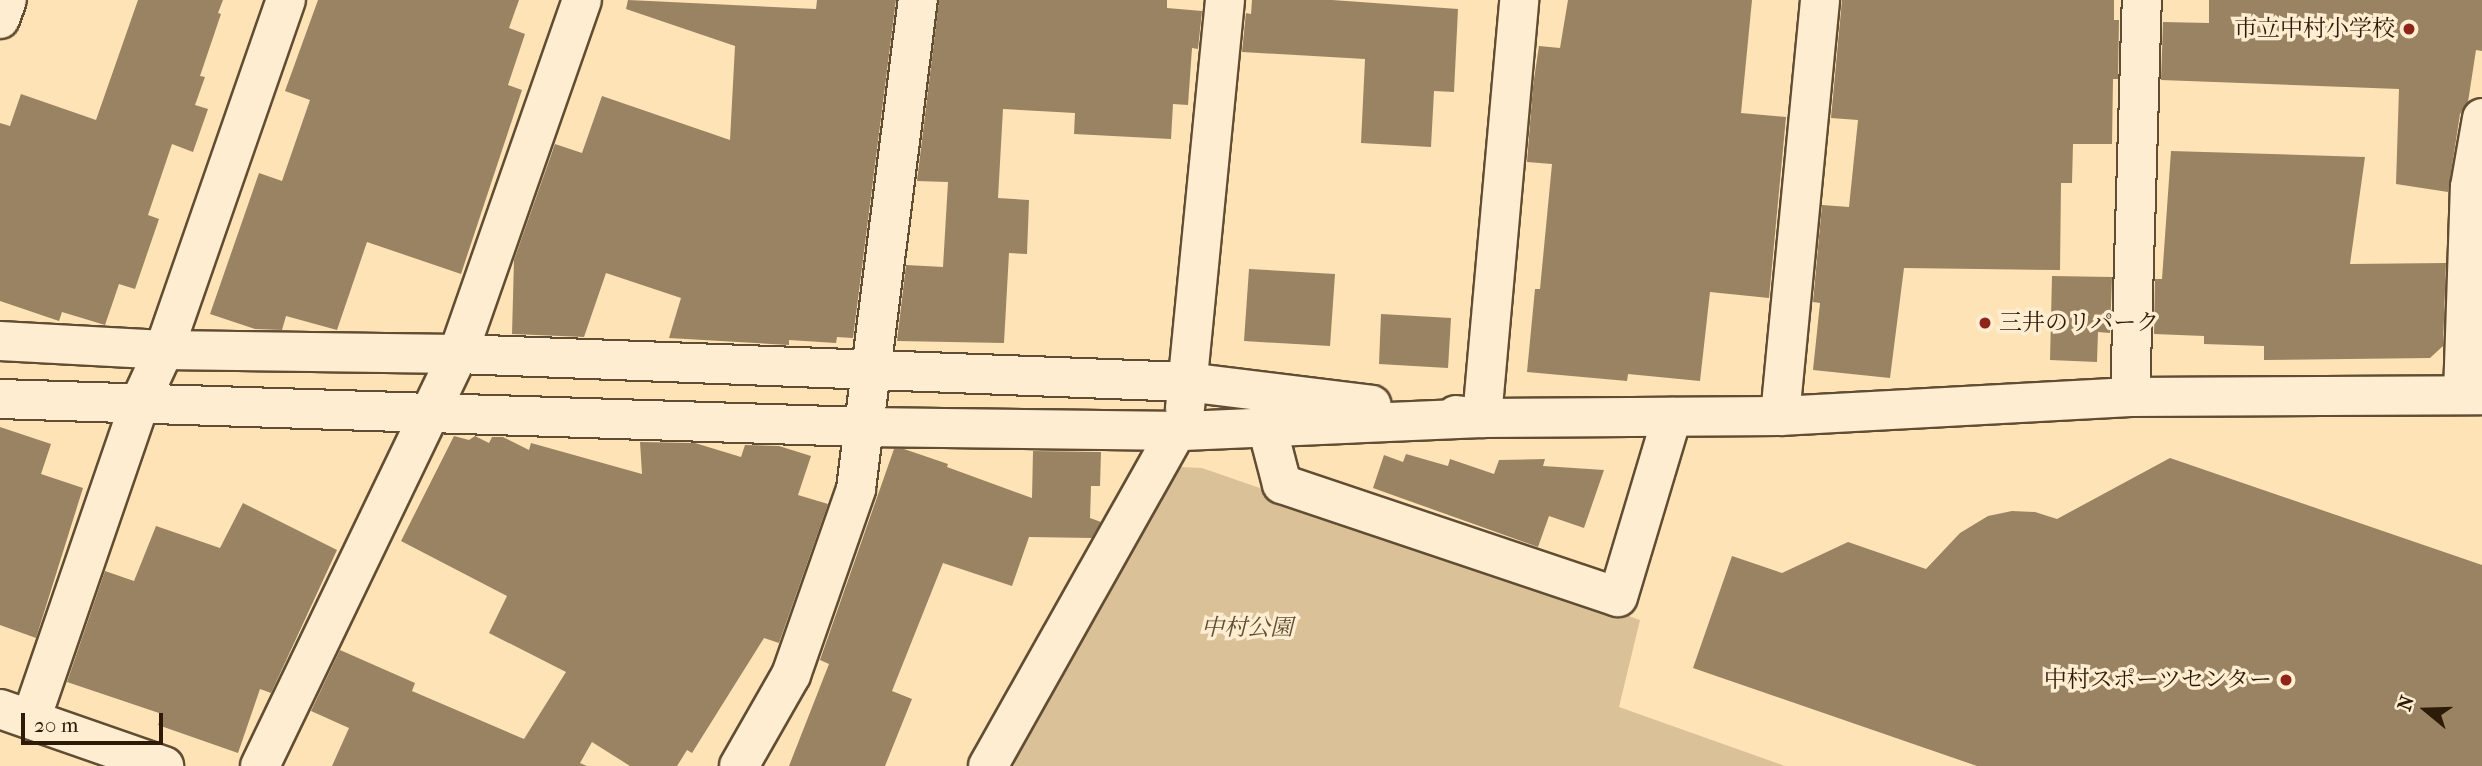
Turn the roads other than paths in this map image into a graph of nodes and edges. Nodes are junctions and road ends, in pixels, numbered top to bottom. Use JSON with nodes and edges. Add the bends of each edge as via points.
{"nodes":[{"id":1,"x":7,"y":0,"type":"edge"},
{"id":2,"x":286,"y":0,"type":"edge"},
{"id":3,"x":582,"y":0,"type":"edge"},
{"id":4,"x":918,"y":0,"type":"edge"},
{"id":5,"x":1224,"y":0,"type":"edge"},
{"id":6,"x":1519,"y":0,"type":"edge"},
{"id":7,"x":1820,"y":0,"type":"edge"},
{"id":8,"x":2142,"y":0,"type":"edge"},
{"id":9,"x":0,"y":19,"type":"edge"},
{"id":10,"x":2482,"y":118,"type":"edge"},
{"id":11,"x":2478,"y":161,"type":"edge"},
{"id":12,"x":0,"y":341,"type":"edge"},
{"id":13,"x":164,"y":350,"type":"junction"},
{"id":14,"x":458,"y":354,"type":"junction"},
{"id":15,"x":873,"y":371,"type":"junction"},
{"id":16,"x":1186,"y":382,"type":"junction"},
{"id":17,"x":2473,"y":395,"type":"edge"},
{"id":18,"x":2130,"y":397,"type":"junction"},
{"id":19,"x":0,"y":399,"type":"edge"},
{"id":20,"x":140,"y":402,"type":"junction"},
{"id":21,"x":429,"y":413,"type":"junction"},
{"id":22,"x":1780,"y":416,"type":"junction"},
{"id":23,"x":1672,"y":417,"type":"junction"},
{"id":24,"x":1482,"y":418,"type":"junction"},
{"id":25,"x":864,"y":427,"type":"junction"},
{"id":26,"x":1267,"y":428,"type":"junction"},
{"id":27,"x":1180,"y":431,"type":"junction"},
{"id":28,"x":15,"y":714,"type":"edge"},
{"id":29,"x":164,"y":766,"type":"edge"},
{"id":30,"x":260,"y":766,"type":"edge"},
{"id":31,"x":739,"y":766,"type":"edge"},
{"id":32,"x":988,"y":766,"type":"edge"}],
"edges":[{"from":1,"to":9,"type":"street"},
{"from":2,"to":13,"type":"street"},
{"from":3,"to":14,"type":"street"},
{"from":4,"to":15,"type":"street"},
{"from":5,"to":16,"type":"street"},
{"from":6,"to":24,"type":"street"},
{"from":7,"to":22,"type":"street"},
{"from":8,"to":18,"type":"street"},
{"from":10,"to":11,"type":"street"},
{"from":11,"to":17,"type":"street","via":[[2470,187]]},
{"from":12,"to":13,"type":"street"},
{"from":13,"to":14,"type":"street"},
{"from":13,"to":20,"type":"street"},
{"from":14,"to":15,"type":"street"},
{"from":14,"to":21,"type":"street"},
{"from":15,"to":16,"type":"street"},
{"from":15,"to":25,"type":"street"},
{"from":16,"to":24,"type":"street"},
{"from":16,"to":27,"type":"street"},
{"from":17,"to":18,"type":"street"},
{"from":18,"to":22,"type":"street"},
{"from":19,"to":20,"type":"street"},
{"from":20,"to":21,"type":"street"},
{"from":20,"to":28,"type":"street"},
{"from":21,"to":25,"type":"street"},
{"from":21,"to":30,"type":"street"},
{"from":22,"to":23,"type":"street"},
{"from":23,"to":24,"type":"street"},
{"from":23,"to":26,"type":"street","via":[[1618,597],[1282,484]]},
{"from":24,"to":26,"type":"street"},
{"from":25,"to":27,"type":"street"},
{"from":25,"to":31,"type":"street","via":[[856,489],[791,675]]},
{"from":26,"to":27,"type":"street"},
{"from":27,"to":32,"type":"street"},
{"from":28,"to":29,"type":"street"}]}
